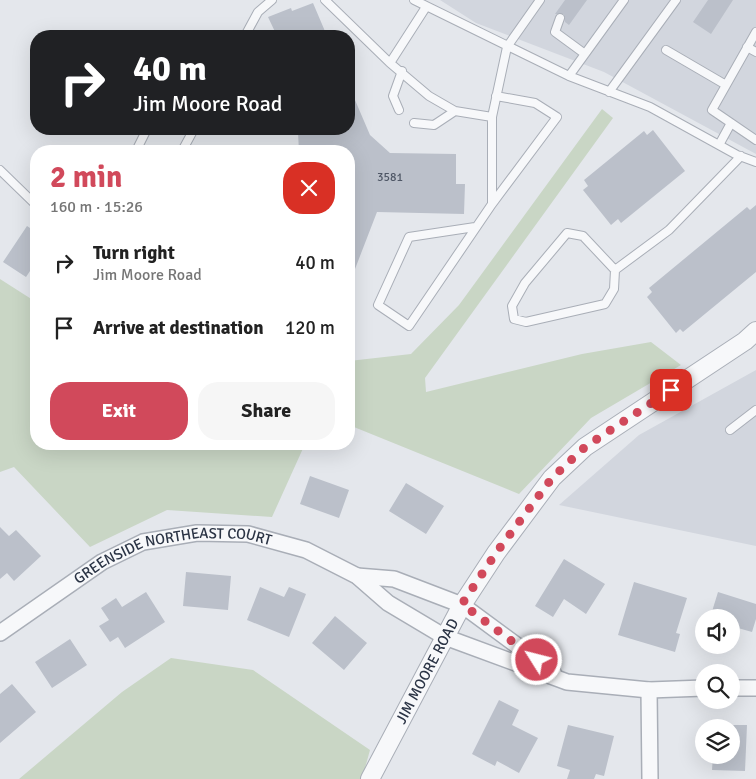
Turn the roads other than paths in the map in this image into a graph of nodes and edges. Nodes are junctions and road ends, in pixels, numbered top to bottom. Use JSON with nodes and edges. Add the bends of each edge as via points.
{"nodes":[{"id":1,"x":272,"y":0,"type":"edge"},
{"id":2,"x":325,"y":0,"type":"edge"},
{"id":3,"x":414,"y":0,"type":"edge"},
{"id":4,"x":540,"y":0,"type":"edge"},
{"id":5,"x":624,"y":0,"type":"edge"},
{"id":6,"x":676,"y":0,"type":"edge"},
{"id":7,"x":426,"y":7,"type":"junction"},
{"id":8,"x":560,"y":18,"type":"dead end"},
{"id":9,"x":248,"y":30,"type":"edge"},
{"id":10,"x":756,"y":32,"type":"edge"},
{"id":11,"x":507,"y":47,"type":"junction"},
{"id":12,"x":748,"y":47,"type":"junction"},
{"id":13,"x":666,"y":50,"type":"dead end"},
{"id":14,"x":756,"y":52,"type":"edge"},
{"id":15,"x":585,"y":54,"type":"junction"},
{"id":16,"x":390,"y":63,"type":"junction"},
{"id":17,"x":402,"y":71,"type":"junction"},
{"id":18,"x":569,"y":76,"type":"junction"},
{"id":19,"x":726,"y":85,"type":"junction"},
{"id":20,"x":610,"y":92,"type":"junction"},
{"id":21,"x":496,"y":96,"type":"junction"},
{"id":22,"x":400,"y":110,"type":"dead end"},
{"id":23,"x":455,"y":111,"type":"junction"},
{"id":24,"x":492,"y":117,"type":"junction"},
{"id":25,"x":414,"y":123,"type":"dead end"},
{"id":26,"x":731,"y":123,"type":"junction"},
{"id":27,"x":756,"y":140,"type":"edge"},
{"id":28,"x":719,"y":145,"type":"junction"},
{"id":29,"x":741,"y":156,"type":"junction"},
{"id":30,"x":756,"y":162,"type":"edge"},
{"id":31,"x":0,"y":170,"type":"edge"},
{"id":32,"x":30,"y":199,"type":"edge"},
{"id":33,"x":492,"y":204,"type":"junction"},
{"id":34,"x":475,"y":227,"type":"junction"},
{"id":35,"x":616,"y":270,"type":"junction"},
{"id":36,"x":756,"y":331,"type":"edge"},
{"id":37,"x":756,"y":410,"type":"edge"},
{"id":38,"x":730,"y":430,"type":"dead end"},
{"id":39,"x":356,"y":576,"type":"junction"},
{"id":40,"x":462,"y":604,"type":"junction"},
{"id":41,"x":0,"y":633,"type":"edge"},
{"id":42,"x":445,"y":637,"type":"junction"},
{"id":43,"x":567,"y":682,"type":"junction"},
{"id":44,"x":695,"y":688,"type":"edge"},
{"id":45,"x":740,"y":688,"type":"edge"},
{"id":46,"x":756,"y":688,"type":"edge"},
{"id":47,"x":649,"y":690,"type":"junction"},
{"id":48,"x":370,"y":779,"type":"edge"},
{"id":49,"x":650,"y":779,"type":"edge"}],
"edges":[{"from":1,"to":9,"type":"lane","via":[[258,12]]},
{"from":2,"to":16,"type":"lane"},
{"from":3,"to":7,"type":"lane"},
{"from":4,"to":11,"type":"lane"},
{"from":5,"to":15,"type":"lane"},
{"from":6,"to":20,"type":"lane"},
{"from":7,"to":11,"type":"lane"},
{"from":7,"to":16,"type":"lane"},
{"from":8,"to":15,"type":"lane","via":[[555,32]]},
{"from":10,"to":12,"type":"lane"},
{"from":11,"to":18,"type":"lane"},
{"from":11,"to":21,"type":"lane"},
{"from":12,"to":14,"type":"lane"},
{"from":12,"to":19,"type":"lane"},
{"from":13,"to":19,"type":"lane"},
{"from":15,"to":18,"type":"lane"},
{"from":16,"to":17,"type":"lane"},
{"from":17,"to":22,"type":"lane","via":[[393,96]]},
{"from":17,"to":23,"type":"lane","via":[[429,96]]},
{"from":18,"to":20,"type":"lane"},
{"from":19,"to":26,"type":"lane","via":[[712,110]]},
{"from":20,"to":28,"type":"lane","via":[[650,107]]},
{"from":21,"to":24,"type":"lane"},
{"from":21,"to":33,"type":"lane","via":[[535,103],[558,117]]},
{"from":23,"to":24,"type":"lane"},
{"from":23,"to":25,"type":"lane","via":[[434,125]]},
{"from":24,"to":33,"type":"lane"},
{"from":26,"to":27,"type":"lane"},
{"from":26,"to":28,"type":"lane"},
{"from":28,"to":29,"type":"lane"},
{"from":29,"to":30,"type":"lane"},
{"from":29,"to":35,"type":"lane","via":[[669,230]]},
{"from":31,"to":32,"type":"lane"},
{"from":33,"to":34,"type":"lane"},
{"from":34,"to":34,"type":"lane","via":[[409,326],[378,306],[409,237]]},
{"from":35,"to":35,"type":"lane","via":[[614,289],[605,304],[526,322],[514,319],[512,306],[525,283],[567,233],[583,236]]},
{"from":36,"to":40,"type":"street","name":"JIM MOORE ROAD","via":[[585,447],[552,478]]},
{"from":37,"to":38,"type":"lane"},
{"from":39,"to":40,"type":"street","name":"GREENSIDE NORTHEAST COURT","via":[[394,579]]},
{"from":39,"to":41,"type":"street","name":"GREENSIDE NORTHEAST COURT","via":[[306,550],[248,534],[197,534],[143,542],[102,562]]},
{"from":39,"to":42,"type":"street","name":"GREENSIDE NORTHEAST COURT","via":[[388,602]]},
{"from":40,"to":42,"type":"street","name":"JIM MOORE ROAD"},
{"from":40,"to":43,"type":"street","name":"GREENSIDE NORTHEAST COURT"},
{"from":42,"to":43,"type":"street","name":"GREENSIDE NORTHEAST COURT"},
{"from":42,"to":48,"type":"street","name":"JIM MOORE ROAD"},
{"from":43,"to":47,"type":"street","name":"GREENSIDE NORTHEAST COURT"},
{"from":44,"to":47,"type":"street","name":"GREENSIDE NORTHEAST COURT"},
{"from":45,"to":46,"type":"street"},
{"from":47,"to":49,"type":"street"}]}
